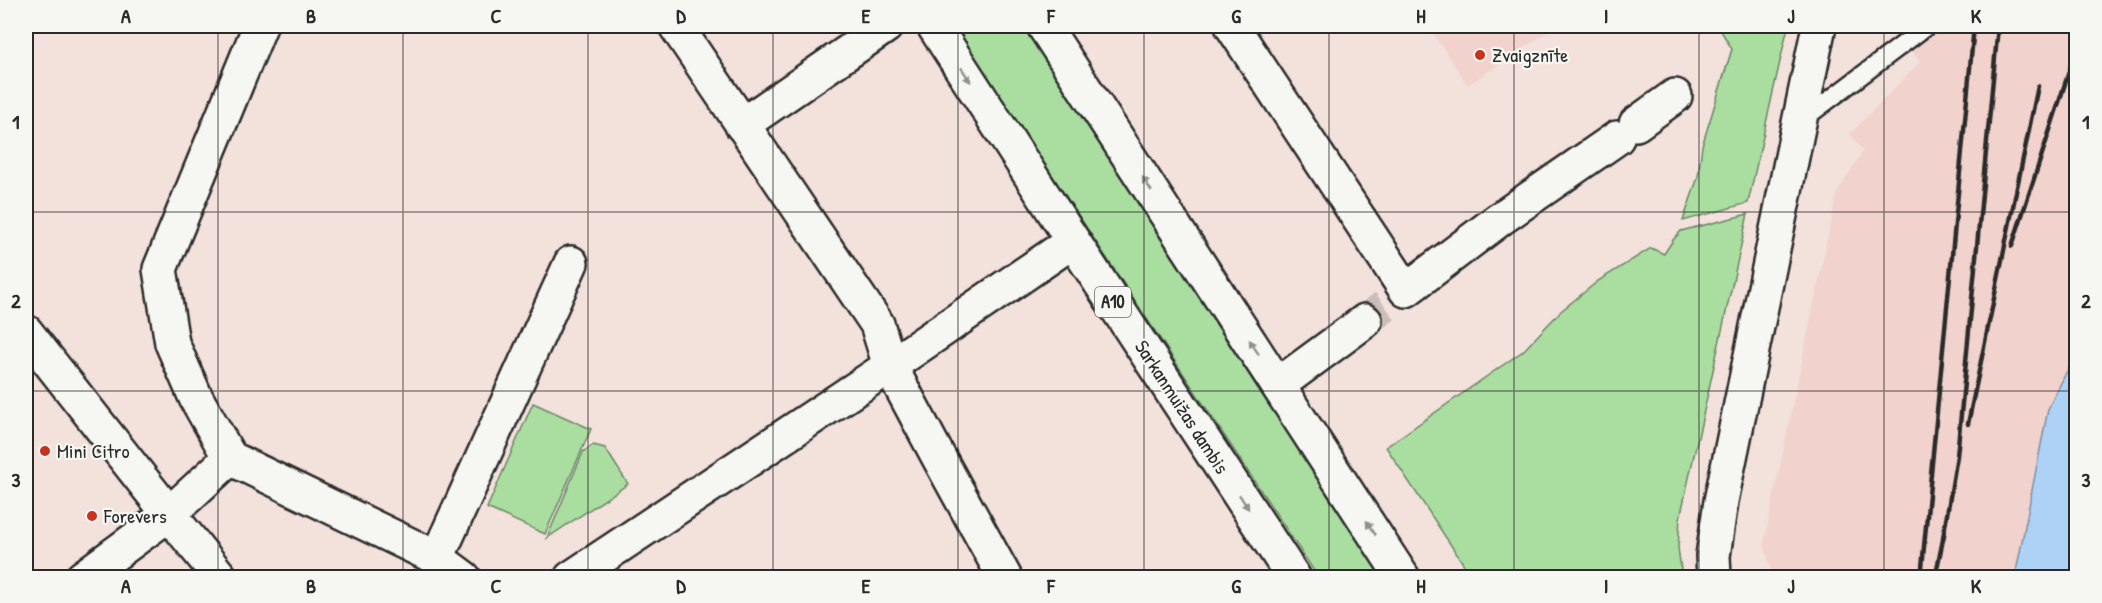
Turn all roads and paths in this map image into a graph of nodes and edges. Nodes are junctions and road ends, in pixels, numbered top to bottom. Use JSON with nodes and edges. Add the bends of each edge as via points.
{"nodes":[{"id":1,"x":260,"y":26,"type":"edge"},
{"id":2,"x":676,"y":26,"type":"edge"},
{"id":3,"x":886,"y":26,"type":"edge"},
{"id":4,"x":934,"y":26,"type":"edge"},
{"id":5,"x":1044,"y":26,"type":"edge"},
{"id":6,"x":1232,"y":26,"type":"edge"},
{"id":7,"x":1819,"y":26,"type":"edge"},
{"id":8,"x":1927,"y":26,"type":"edge"},
{"id":9,"x":1675,"y":96,"type":"dead end"},
{"id":10,"x":1800,"y":122,"type":"junction"},
{"id":11,"x":742,"y":125,"type":"junction"},
{"id":12,"x":1073,"y":241,"type":"junction"},
{"id":13,"x":571,"y":263,"type":"dead end"},
{"id":14,"x":1385,"y":306,"type":"junction"},
{"id":15,"x":26,"y":333,"type":"edge"},
{"id":16,"x":890,"y":366,"type":"junction"},
{"id":17,"x":1278,"y":384,"type":"junction"},
{"id":18,"x":230,"y":458,"type":"junction"},
{"id":19,"x":170,"y":514,"type":"junction"},
{"id":20,"x":437,"y":558,"type":"junction"},
{"id":21,"x":82,"y":578,"type":"edge"},
{"id":22,"x":221,"y":578,"type":"edge"},
{"id":23,"x":464,"y":578,"type":"edge"},
{"id":24,"x":571,"y":578,"type":"edge"},
{"id":25,"x":1005,"y":578,"type":"edge"},
{"id":26,"x":1294,"y":578,"type":"edge"},
{"id":27,"x":1403,"y":578,"type":"edge"},
{"id":28,"x":1714,"y":578,"type":"edge"}],
"edges":[{"from":1,"to":18,"type":"street","via":[[160,269],[172,343],[196,398]]},
{"from":2,"to":11,"type":"street"},
{"from":3,"to":11,"type":"street"},
{"from":4,"to":12,"type":"street","name":"Sarkanmuižas dambis","number":"A10","one_way":true},
{"from":17,"to":5,"type":"street","one_way":true},
{"from":6,"to":14,"type":"street"},
{"from":7,"to":10,"type":"street"},
{"from":8,"to":10,"type":"lane"},
{"from":9,"to":14,"type":"street","via":[[1500,219]]},
{"from":10,"to":28,"type":"street","via":[[1720,501]]},
{"from":11,"to":16,"type":"street","via":[[877,324]]},
{"from":12,"to":16,"type":"street"},
{"from":12,"to":26,"type":"street","name":"Sarkanmuižas dambis","number":"A10","one_way":true},
{"from":13,"to":20,"type":"street"},
{"from":14,"to":17,"type":"street"},
{"from":15,"to":19,"type":"street"},
{"from":16,"to":24,"type":"street"},
{"from":16,"to":25,"type":"street"},
{"from":27,"to":17,"type":"street","one_way":true},
{"from":18,"to":19,"type":"street"},
{"from":18,"to":20,"type":"street"},
{"from":19,"to":21,"type":"street"},
{"from":19,"to":22,"type":"street"},
{"from":20,"to":23,"type":"street"}]}
